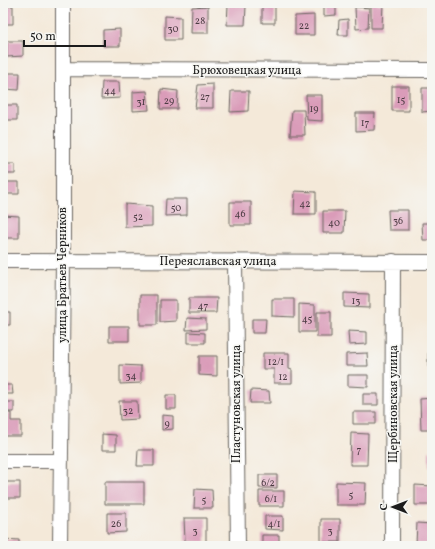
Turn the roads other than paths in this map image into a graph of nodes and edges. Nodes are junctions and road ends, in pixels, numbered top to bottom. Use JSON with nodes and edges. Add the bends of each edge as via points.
{"nodes":[{"id":1,"x":63,"y":3,"type":"edge"},
{"id":2,"x":63,"y":69,"type":"junction"},
{"id":3,"x":432,"y":70,"type":"edge"},
{"id":4,"x":63,"y":261,"type":"junction"},
{"id":5,"x":235,"y":261,"type":"junction"},
{"id":6,"x":393,"y":261,"type":"junction"},
{"id":7,"x":3,"y":262,"type":"edge"},
{"id":8,"x":432,"y":262,"type":"edge"},
{"id":9,"x":3,"y":461,"type":"edge"},
{"id":10,"x":60,"y":461,"type":"junction"},
{"id":11,"x":60,"y":546,"type":"edge"},
{"id":12,"x":238,"y":546,"type":"edge"},
{"id":13,"x":392,"y":546,"type":"edge"}],
"edges":[{"from":1,"to":2,"type":"street","name":"улица Братьев Черников"},
{"from":2,"to":3,"type":"street","name":"Брюховецкая улица"},
{"from":2,"to":4,"type":"street","name":"улица Братьев Черников"},
{"from":4,"to":5,"type":"street","name":"Переяславская улица"},
{"from":4,"to":7,"type":"street","name":"Переяславская улица"},
{"from":4,"to":10,"type":"street","name":"улица Братьев Черников"},
{"from":5,"to":6,"type":"street","name":"Переяславская улица"},
{"from":5,"to":12,"type":"street","name":"Пластуновская улица"},
{"from":6,"to":8,"type":"street","name":"Переяславская улица"},
{"from":6,"to":13,"type":"street","name":"Щербиновская улица"},
{"from":9,"to":10,"type":"street"},
{"from":10,"to":11,"type":"street","name":"улица Братьев Черников"}]}
